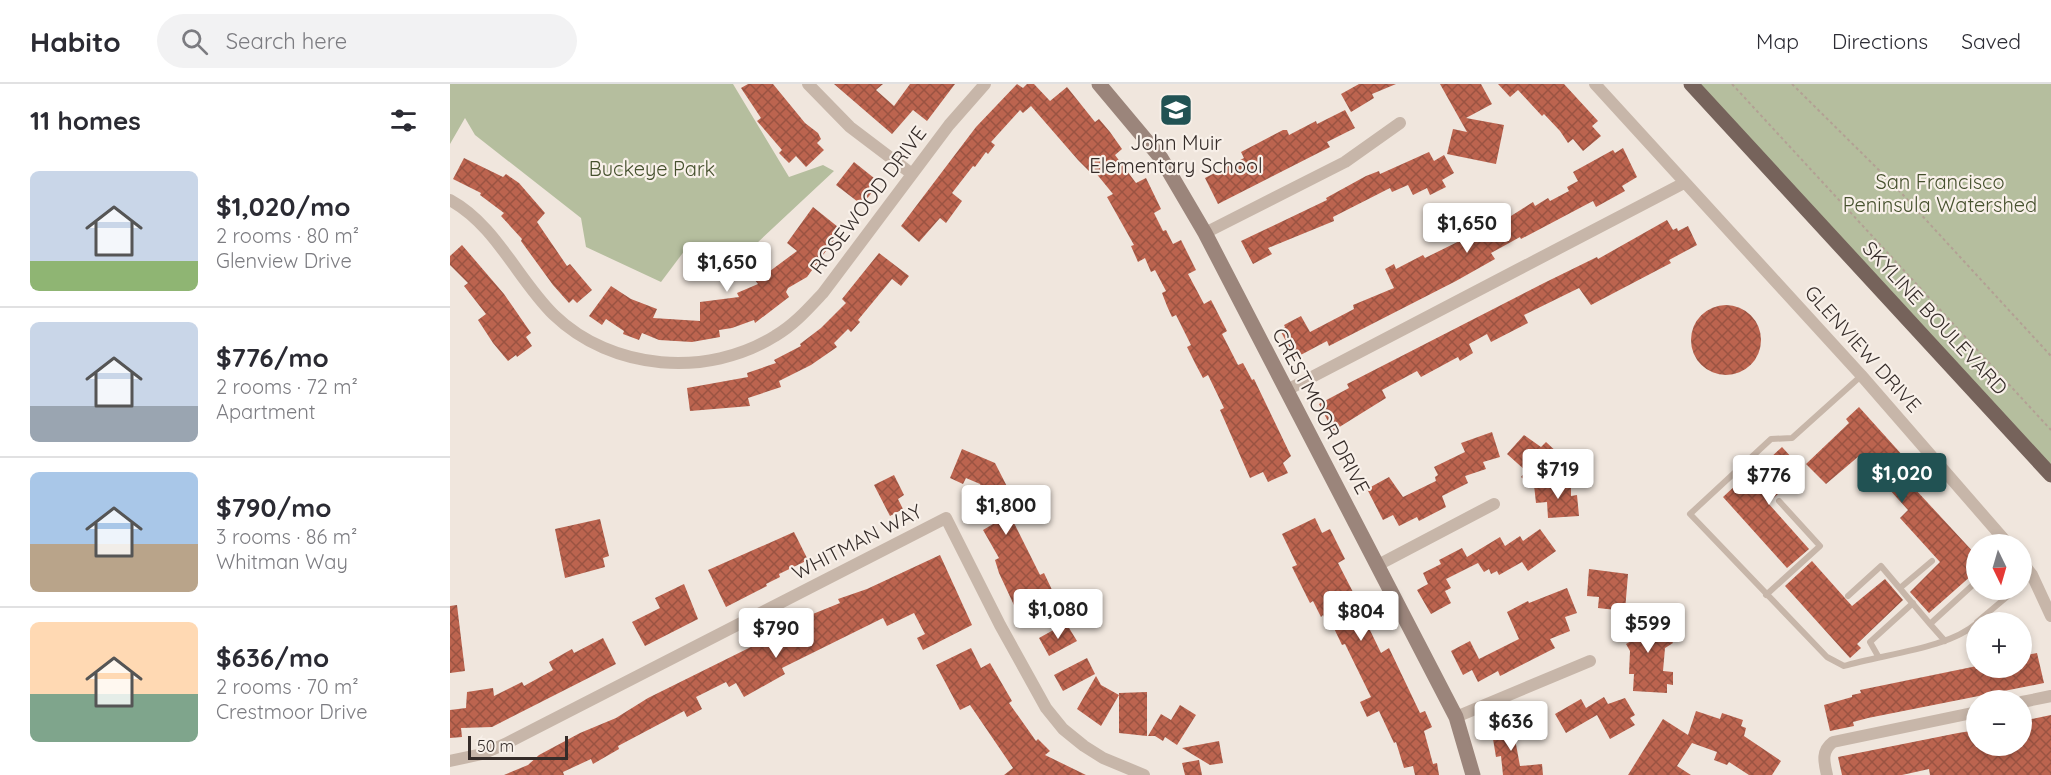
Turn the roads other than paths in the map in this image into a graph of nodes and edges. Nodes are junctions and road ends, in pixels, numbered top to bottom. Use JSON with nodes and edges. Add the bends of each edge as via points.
{"nodes":[{"id":1,"x":808,"y":84,"type":"edge"},
{"id":2,"x":986,"y":84,"type":"edge"},
{"id":3,"x":1099,"y":84,"type":"edge"},
{"id":4,"x":1595,"y":84,"type":"edge"},
{"id":5,"x":1691,"y":84,"type":"edge"},
{"id":6,"x":1400,"y":123,"type":"dead end"},
{"id":7,"x":912,"y":174,"type":"junction"},
{"id":8,"x":1684,"y":183,"type":"junction"},
{"id":9,"x":450,"y":200,"type":"edge"},
{"id":10,"x":1205,"y":233,"type":"junction"},
{"id":11,"x":1861,"y":375,"type":"junction"},
{"id":12,"x":1287,"y":390,"type":"junction"},
{"id":13,"x":2051,"y":475,"type":"edge"},
{"id":14,"x":1779,"y":501,"type":"dead end"},
{"id":15,"x":1494,"y":504,"type":"dead end"},
{"id":16,"x":1999,"y":534,"type":"edge"},
{"id":17,"x":1932,"y":561,"type":"dead end"},
{"id":18,"x":1378,"y":565,"type":"junction"},
{"id":19,"x":2032,"y":587,"type":"edge"},
{"id":20,"x":1900,"y":588,"type":"junction"},
{"id":21,"x":1966,"y":591,"type":"edge"},
{"id":22,"x":1767,"y":595,"type":"junction"},
{"id":23,"x":1848,"y":596,"type":"dead end"},
{"id":24,"x":2003,"y":600,"type":"edge"},
{"id":25,"x":1913,"y":603,"type":"junction"},
{"id":26,"x":1990,"y":612,"type":"edge"},
{"id":27,"x":2051,"y":616,"type":"edge"},
{"id":28,"x":1930,"y":624,"type":"junction"},
{"id":29,"x":1966,"y":632,"type":"edge"},
{"id":30,"x":1945,"y":641,"type":"junction"},
{"id":31,"x":1878,"y":656,"type":"junction"},
{"id":32,"x":1590,"y":661,"type":"dead end"},
{"id":33,"x":2051,"y":696,"type":"edge"},
{"id":34,"x":2032,"y":700,"type":"edge"},
{"id":35,"x":1966,"y":714,"type":"edge"},
{"id":36,"x":1456,"y":717,"type":"junction"},
{"id":37,"x":450,"y":761,"type":"edge"},
{"id":38,"x":1144,"y":775,"type":"edge"},
{"id":39,"x":1473,"y":775,"type":"edge"},
{"id":40,"x":1827,"y":775,"type":"edge"}],
"edges":[{"from":1,"to":7,"type":"street","via":[[850,127]]},
{"from":2,"to":7,"type":"street","name":"ROSEWOOD DRIVE"},
{"from":3,"to":10,"type":"street","name":"CRESTMOOR DRIVE","via":[[1161,158]]},
{"from":4,"to":8,"type":"street"},
{"from":5,"to":13,"type":"main road","name":"SKYLINE BOULEVARD"},
{"from":6,"to":10,"type":"street","via":[[1346,162]]},
{"from":7,"to":9,"type":"street","name":"ROSEWOOD DRIVE","via":[[800,318],[747,350],[689,364],[634,358],[579,335],[533,292],[476,220]]},
{"from":8,"to":11,"type":"street","name":"GLENVIEW DRIVE"},
{"from":8,"to":12,"type":"street"},
{"from":10,"to":12,"type":"street","name":"CRESTMOOR DRIVE"},
{"from":11,"to":16,"type":"street","name":"GLENVIEW DRIVE"},
{"from":11,"to":22,"type":"lane","via":[[1792,438],[1771,439],[1690,514]]},
{"from":12,"to":18,"type":"street","name":"CRESTMOOR DRIVE"},
{"from":14,"to":22,"type":"lane","via":[[1820,546]]},
{"from":15,"to":18,"type":"street"},
{"from":17,"to":20,"type":"lane"},
{"from":18,"to":36,"type":"street","name":"CRESTMOOR DRIVE"},
{"from":19,"to":27,"type":"street"},
{"from":20,"to":23,"type":"lane","via":[[1881,566]]},
{"from":20,"to":25,"type":"lane"},
{"from":21,"to":28,"type":"lane"},
{"from":22,"to":31,"type":"lane","via":[[1827,657],[1844,666]]},
{"from":24,"to":26,"type":"lane"},
{"from":25,"to":28,"type":"lane"},
{"from":25,"to":31,"type":"lane","via":[[1870,642]]},
{"from":28,"to":30,"type":"lane"},
{"from":29,"to":30,"type":"lane"},
{"from":30,"to":31,"type":"lane"},
{"from":32,"to":36,"type":"street"},
{"from":33,"to":34,"type":"street"},
{"from":35,"to":40,"type":"street","via":[[1833,742],[1824,757]]},
{"from":36,"to":39,"type":"street","name":"CRESTMOOR DRIVE"},
{"from":37,"to":38,"type":"street","name":"WHITMAN WAY","via":[[505,744],[946,518],[1046,708],[1084,746]]}]}
